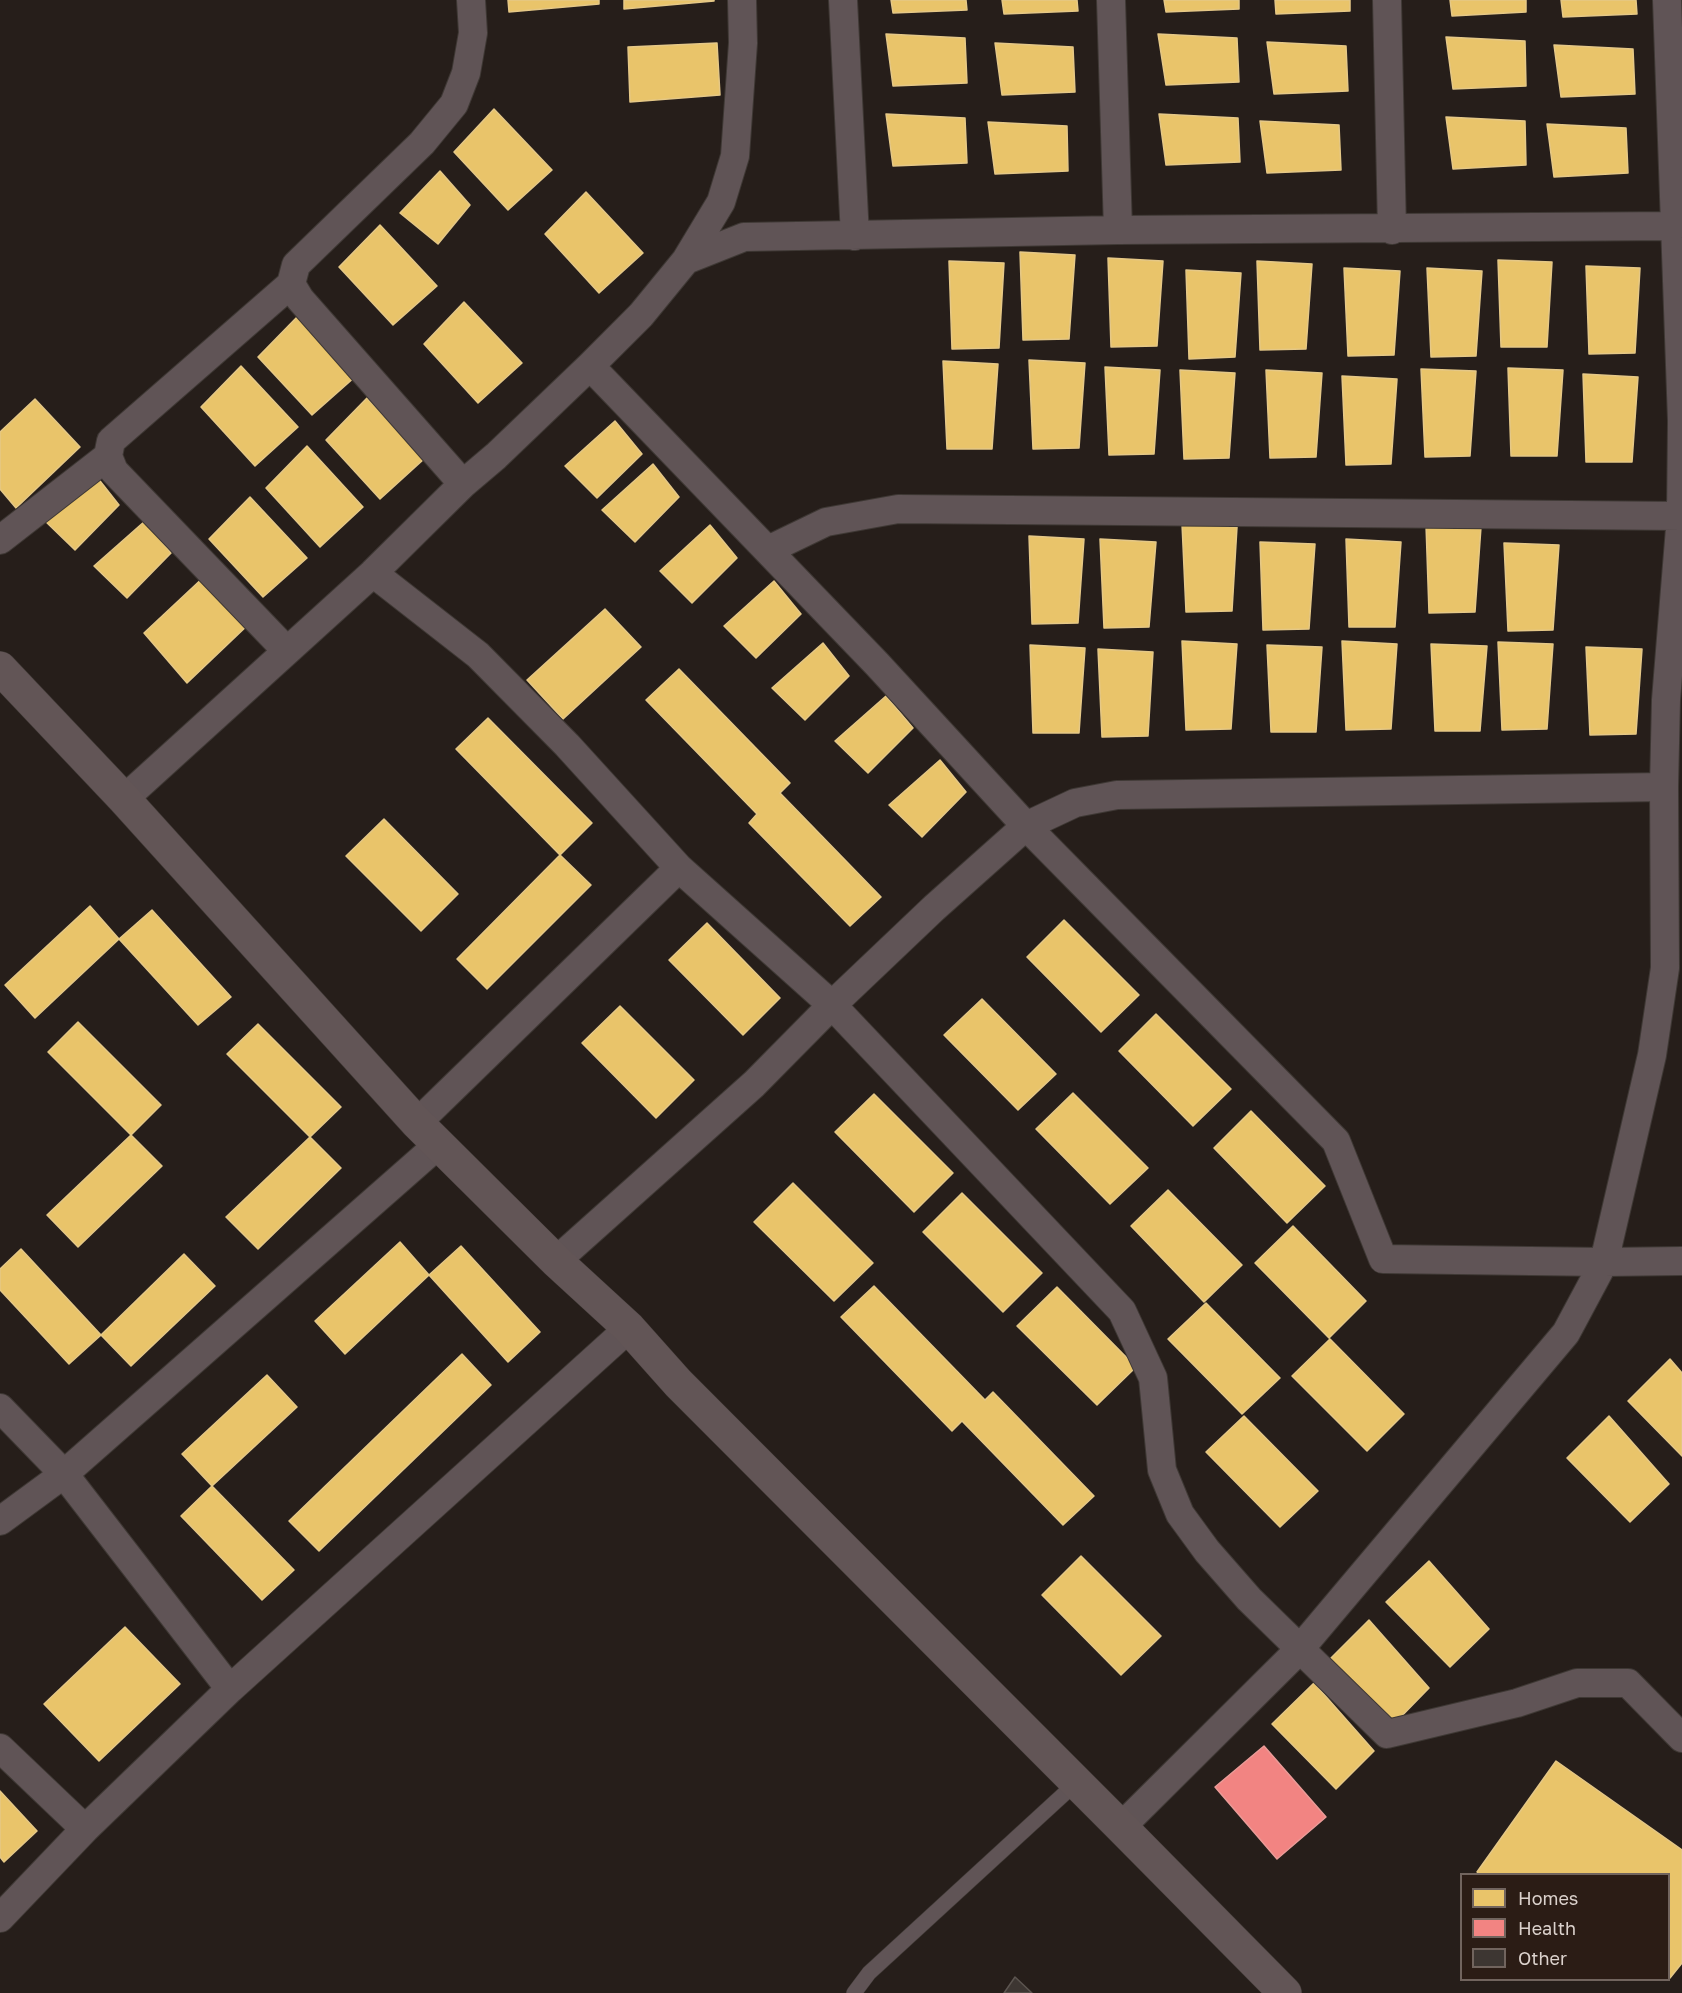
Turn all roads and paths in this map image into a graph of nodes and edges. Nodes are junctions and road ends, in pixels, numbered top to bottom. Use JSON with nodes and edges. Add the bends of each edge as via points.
{"nodes":[{"id":1,"x":471,"y":0,"type":"edge"},
{"id":2,"x":742,"y":0,"type":"edge"},
{"id":3,"x":843,"y":0,"type":"edge"},
{"id":4,"x":1111,"y":0,"type":"edge"},
{"id":5,"x":1387,"y":0,"type":"edge"},
{"id":6,"x":1667,"y":0,"type":"edge"},
{"id":7,"x":1677,"y":136,"type":"edge"},
{"id":8,"x":1674,"y":226,"type":"junction"},
{"id":9,"x":1118,"y":230,"type":"junction"},
{"id":10,"x":1392,"y":230,"type":"junction"},
{"id":11,"x":855,"y":236,"type":"junction"},
{"id":12,"x":686,"y":260,"type":"junction"},
{"id":13,"x":291,"y":284,"type":"junction"},
{"id":14,"x":590,"y":366,"type":"junction"},
{"id":15,"x":1682,"y":421,"type":"edge"},
{"id":16,"x":108,"y":456,"type":"junction"},
{"id":17,"x":464,"y":484,"type":"junction"},
{"id":18,"x":1681,"y":516,"type":"edge"},
{"id":19,"x":0,"y":540,"type":"edge"},
{"id":20,"x":768,"y":550,"type":"junction"},
{"id":21,"x":373,"y":573,"type":"junction"},
{"id":22,"x":286,"y":651,"type":"junction"},
{"id":23,"x":0,"y":668,"type":"edge"},
{"id":24,"x":1674,"y":700,"type":"edge"},
{"id":25,"x":1664,"y":787,"type":"junction"},
{"id":26,"x":124,"y":799,"type":"junction"},
{"id":27,"x":1026,"y":826,"type":"junction"},
{"id":28,"x":679,"y":868,"type":"junction"},
{"id":29,"x":1674,"y":968,"type":"edge"},
{"id":30,"x":832,"y":1005,"type":"junction"},
{"id":31,"x":428,"y":1134,"type":"junction"},
{"id":32,"x":556,"y":1261,"type":"junction"},
{"id":33,"x":1682,"y":1261,"type":"edge"},
{"id":34,"x":1604,"y":1263,"type":"junction"},
{"id":35,"x":629,"y":1328,"type":"junction"},
{"id":36,"x":1,"y":1419,"type":"edge"},
{"id":37,"x":64,"y":1474,"type":"junction"},
{"id":38,"x":0,"y":1521,"type":"edge"},
{"id":39,"x":1299,"y":1650,"type":"junction"},
{"id":40,"x":230,"y":1689,"type":"junction"},
{"id":41,"x":1682,"y":1738,"type":"edge"},
{"id":42,"x":0,"y":1748,"type":"edge"},
{"id":43,"x":1076,"y":1783,"type":"junction"},
{"id":44,"x":1121,"y":1827,"type":"junction"},
{"id":45,"x":85,"y":1829,"type":"junction"},
{"id":46,"x":0,"y":1918,"type":"edge"},
{"id":47,"x":854,"y":1993,"type":"edge"},
{"id":48,"x":1285,"y":1993,"type":"edge"}],
"edges":[{"from":1,"to":13,"type":"street","via":[[473,33],[466,73],[454,104],[422,143],[296,265]]},
{"from":2,"to":12,"type":"street","via":[[735,156],[721,202]]},
{"from":3,"to":11,"type":"street"},
{"from":4,"to":9,"type":"street"},
{"from":5,"to":10,"type":"street"},
{"from":6,"to":7,"type":"street"},
{"from":7,"to":8,"type":"street"},
{"from":8,"to":10,"type":"street"},
{"from":8,"to":15,"type":"street"},
{"from":9,"to":10,"type":"street"},
{"from":9,"to":11,"type":"street"},
{"from":11,"to":12,"type":"street","via":[[744,237]]},
{"from":12,"to":14,"type":"street","via":[[642,315]]},
{"from":13,"to":16,"type":"street","via":[[111,441]]},
{"from":13,"to":17,"type":"street","via":[[300,299]]},
{"from":14,"to":17,"type":"street"},
{"from":14,"to":20,"type":"street"},
{"from":15,"to":18,"type":"street"},
{"from":16,"to":19,"type":"street"},
{"from":16,"to":22,"type":"street","via":[[114,471]]},
{"from":17,"to":21,"type":"street"},
{"from":18,"to":20,"type":"street","via":[[898,509],[826,522]]},
{"from":18,"to":24,"type":"street"},
{"from":20,"to":27,"type":"street"},
{"from":21,"to":22,"type":"street"},
{"from":21,"to":28,"type":"street","via":[[478,655]]},
{"from":22,"to":26,"type":"street"},
{"from":23,"to":26,"type":"street"},
{"from":24,"to":25,"type":"street"},
{"from":25,"to":27,"type":"street","via":[[1117,795],[1075,803]]},
{"from":25,"to":29,"type":"street"},
{"from":26,"to":31,"type":"street"},
{"from":27,"to":30,"type":"street"},
{"from":27,"to":34,"type":"street","via":[[1336,1141],[1383,1259]]},
{"from":28,"to":30,"type":"street"},
{"from":28,"to":31,"type":"street"},
{"from":29,"to":34,"type":"street"},
{"from":30,"to":32,"type":"street","via":[[754,1084]]},
{"from":30,"to":39,"type":"street","via":[[1122,1311],[1153,1378],[1162,1470],[1180,1514],[1249,1599]]},
{"from":31,"to":32,"type":"street"},
{"from":31,"to":37,"type":"street"},
{"from":32,"to":35,"type":"street"},
{"from":33,"to":34,"type":"street"},
{"from":34,"to":39,"type":"street","via":[[1566,1333]]},
{"from":35,"to":40,"type":"street"},
{"from":35,"to":43,"type":"street","via":[[686,1391]]},
{"from":36,"to":37,"type":"street"},
{"from":37,"to":38,"type":"street"},
{"from":37,"to":40,"type":"street"},
{"from":39,"to":41,"type":"street","via":[[1387,1734],[1516,1703],[1576,1683],[1629,1683]]},
{"from":39,"to":44,"type":"street"},
{"from":40,"to":45,"type":"street"},
{"from":42,"to":45,"type":"street"},
{"from":43,"to":44,"type":"street"},
{"from":43,"to":47,"type":"lane","via":[[869,1973]]},
{"from":44,"to":48,"type":"street"},
{"from":45,"to":46,"type":"street"}]}
